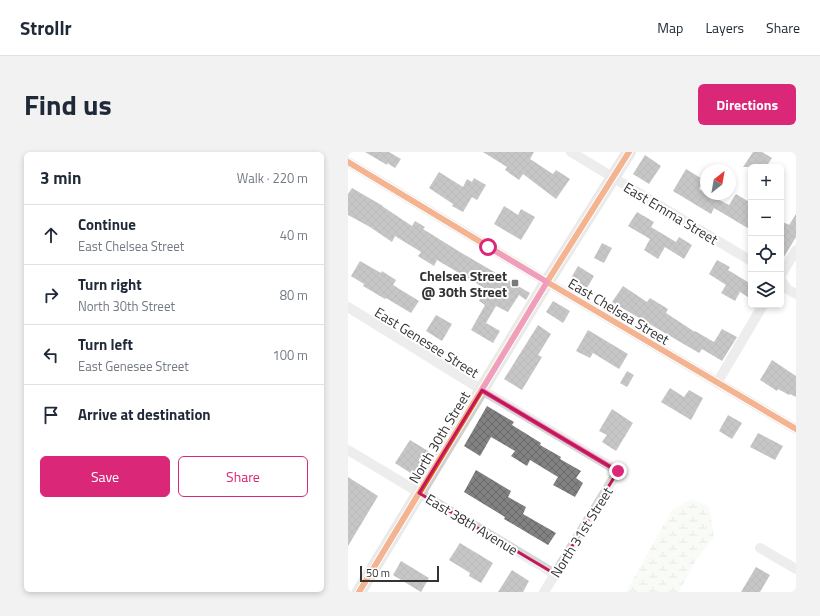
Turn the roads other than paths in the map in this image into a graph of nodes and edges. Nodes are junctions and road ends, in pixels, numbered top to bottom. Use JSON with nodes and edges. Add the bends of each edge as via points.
{"nodes":[{"id":1,"x":571,"y":152,"type":"edge"},
{"id":2,"x":629,"y":152,"type":"edge"},
{"id":3,"x":348,"y":162,"type":"edge"},
{"id":4,"x":613,"y":178,"type":"junction"},
{"id":5,"x":796,"y":250,"type":"edge"},
{"id":6,"x":748,"y":259,"type":"edge"},
{"id":7,"x":783,"y":272,"type":"edge"},
{"id":8,"x":547,"y":282,"type":"junction"},
{"id":9,"x":784,"y":284,"type":"edge"},
{"id":10,"x":796,"y":294,"type":"edge"},
{"id":11,"x":348,"y":307,"type":"edge"},
{"id":12,"x":761,"y":308,"type":"edge"},
{"id":13,"x":717,"y":382,"type":"junction"},
{"id":14,"x":482,"y":390,"type":"junction"},
{"id":15,"x":796,"y":429,"type":"edge"},
{"id":16,"x":348,"y":450,"type":"edge"},
{"id":17,"x":618,"y":471,"type":"joint"},
{"id":18,"x":419,"y":493,"type":"junction"},
{"id":19,"x":760,"y":548,"type":"dead end"},
{"id":20,"x":796,"y":570,"type":"edge"},
{"id":21,"x":554,"y":574,"type":"junction"},
{"id":22,"x":359,"y":592,"type":"edge"},
{"id":23,"x":544,"y":592,"type":"edge"}],
"edges":[{"from":1,"to":4,"type":"street","name":"East Emma Street"},
{"from":2,"to":4,"type":"street","name":"North 30th Street"},
{"from":3,"to":8,"type":"street","name":"East Chelsea Street"},
{"from":4,"to":6,"type":"street","name":"East Emma Street"},
{"from":4,"to":8,"type":"street","name":"North 30th Street"},
{"from":5,"to":7,"type":"street"},
{"from":8,"to":13,"type":"street","name":"East Chelsea Street"},
{"from":8,"to":14,"type":"street","name":"North 30th Street"},
{"from":9,"to":10,"type":"street"},
{"from":11,"to":14,"type":"street","name":"East Genesee Street"},
{"from":12,"to":13,"type":"street"},
{"from":13,"to":15,"type":"street","name":"East Chelsea Street"},
{"from":14,"to":17,"type":"street","name":"East Genesee Street"},
{"from":14,"to":18,"type":"street","name":"North 30th Street"},
{"from":16,"to":18,"type":"street","name":"East 38th Avenue"},
{"from":17,"to":21,"type":"street","name":"North 31st Street"},
{"from":18,"to":21,"type":"street","name":"East 38th Avenue"},
{"from":18,"to":22,"type":"street","name":"North 30th Street"},
{"from":19,"to":20,"type":"street"},
{"from":21,"to":23,"type":"street","name":"North 31st Street"}]}
